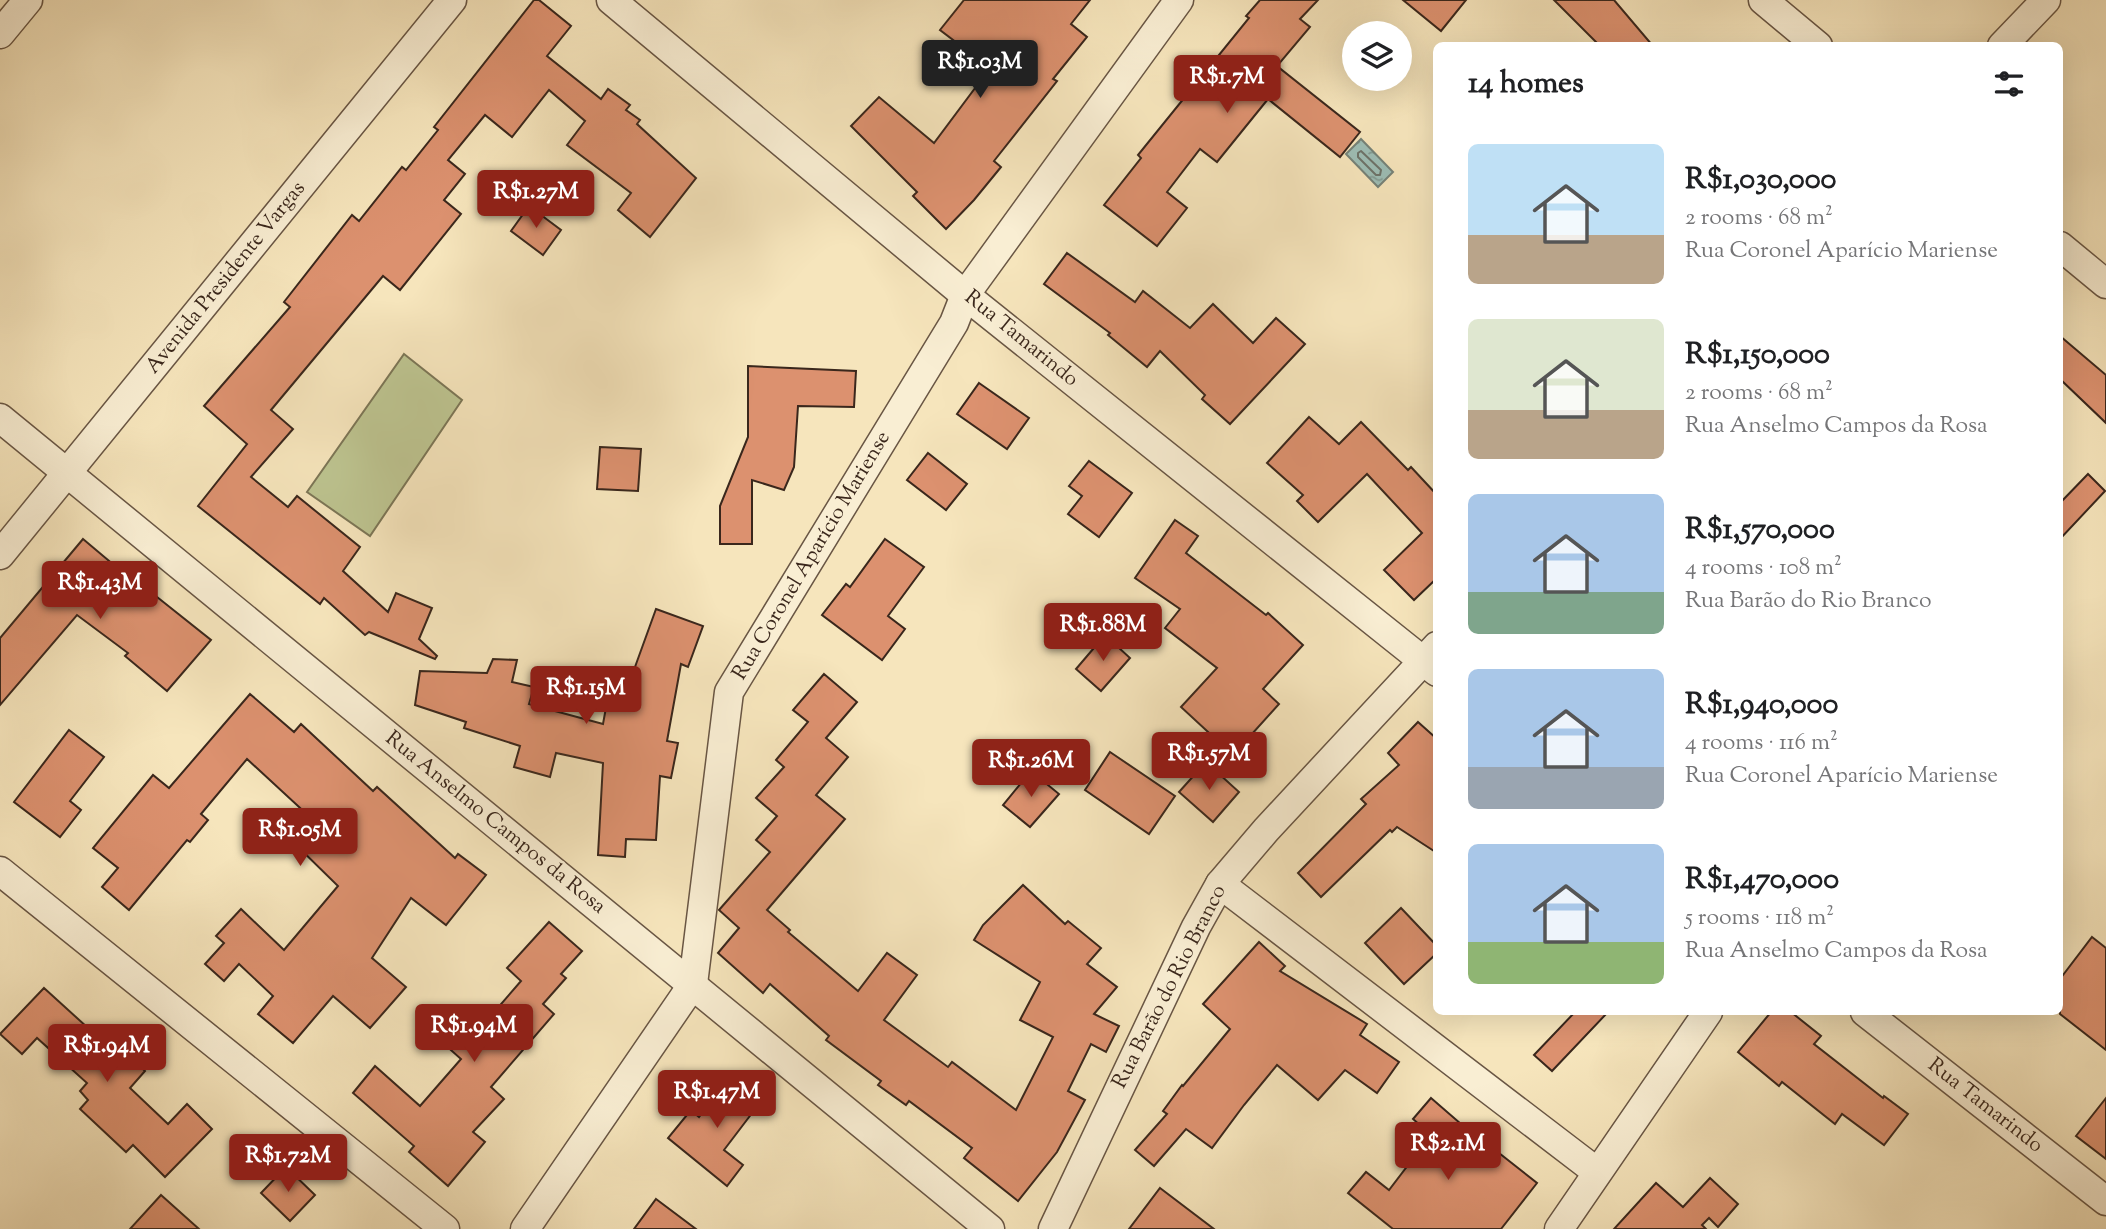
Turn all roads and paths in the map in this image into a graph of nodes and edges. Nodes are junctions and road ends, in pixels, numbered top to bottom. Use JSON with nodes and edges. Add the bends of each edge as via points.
{"nodes":[{"id":1,"x":28,"y":0,"type":"edge"},
{"id":2,"x":452,"y":0,"type":"edge"},
{"id":3,"x":611,"y":0,"type":"edge"},
{"id":4,"x":1179,"y":0,"type":"edge"},
{"id":5,"x":1763,"y":0,"type":"edge"},
{"id":6,"x":2046,"y":0,"type":"edge"},
{"id":7,"x":0,"y":34,"type":"edge"},
{"id":8,"x":1813,"y":42,"type":"edge"},
{"id":9,"x":2007,"y":42,"type":"edge"},
{"id":10,"x":2063,"y":248,"type":"edge"},
{"id":11,"x":2106,"y":284,"type":"edge"},
{"id":12,"x":965,"y":295,"type":"junction"},
{"id":13,"x":0,"y":418,"type":"edge"},
{"id":14,"x":67,"y":475,"type":"junction"},
{"id":15,"x":0,"y":555,"type":"edge"},
{"id":16,"x":1432,"y":659,"type":"edge"},
{"id":17,"x":0,"y":871,"type":"edge"},
{"id":18,"x":1220,"y":884,"type":"junction"},
{"id":19,"x":693,"y":984,"type":"junction"},
{"id":20,"x":1707,"y":1015,"type":"edge"},
{"id":21,"x":1869,"y":1015,"type":"edge"},
{"id":22,"x":1597,"y":1172,"type":"junction"},
{"id":23,"x":2106,"y":1201,"type":"edge"},
{"id":24,"x":444,"y":1229,"type":"edge"},
{"id":25,"x":525,"y":1229,"type":"edge"},
{"id":26,"x":990,"y":1229,"type":"edge"},
{"id":27,"x":1053,"y":1229,"type":"edge"},
{"id":28,"x":1559,"y":1229,"type":"edge"}],
"edges":[{"from":1,"to":7,"type":"street"},
{"from":2,"to":14,"type":"street","name":"Avenida Presidente Vargas"},
{"from":3,"to":12,"type":"street","name":"Rua Tamarindo"},
{"from":4,"to":12,"type":"street","name":"Rua Coronel Aparício Mariense"},
{"from":5,"to":8,"type":"street"},
{"from":6,"to":9,"type":"street"},
{"from":10,"to":11,"type":"street"},
{"from":12,"to":16,"type":"street","name":"Rua Tamarindo"},
{"from":12,"to":19,"type":"street","name":"Rua Coronel Aparício Mariense","via":[[954,323],[729,692]]},
{"from":13,"to":14,"type":"street","name":"Rua Anselmo Campos da Rosa"},
{"from":14,"to":15,"type":"street","name":"Avenida Presidente Vargas"},
{"from":14,"to":19,"type":"street","name":"Rua Anselmo Campos da Rosa"},
{"from":16,"to":18,"type":"street","name":"Rua Barão do Rio Branco","via":[[1266,830]]},
{"from":17,"to":24,"type":"street"},
{"from":18,"to":22,"type":"street"},
{"from":18,"to":27,"type":"street","name":"Rua Barão do Rio Branco"},
{"from":19,"to":25,"type":"street","name":"Rua Coronel Aparício Mariense"},
{"from":19,"to":26,"type":"street","name":"Rua Anselmo Campos da Rosa"},
{"from":20,"to":22,"type":"street"},
{"from":21,"to":23,"type":"street","name":"Rua Tamarindo"},
{"from":22,"to":28,"type":"street"}]}
